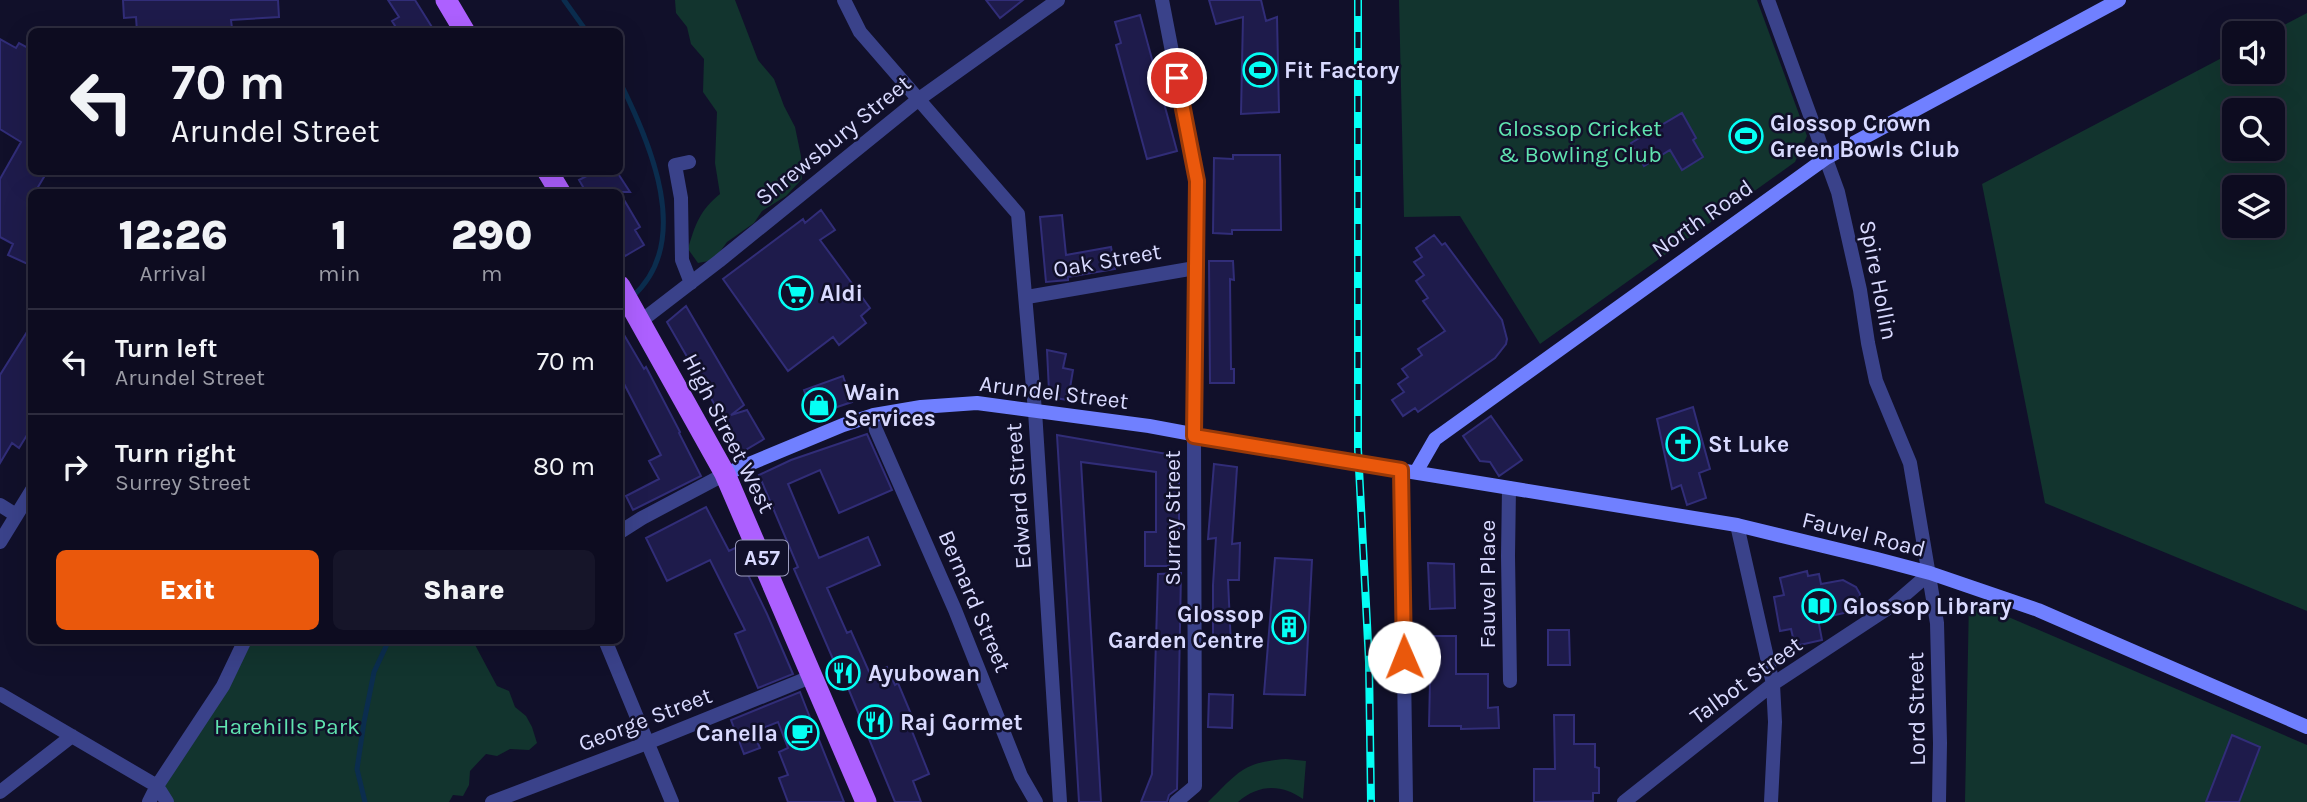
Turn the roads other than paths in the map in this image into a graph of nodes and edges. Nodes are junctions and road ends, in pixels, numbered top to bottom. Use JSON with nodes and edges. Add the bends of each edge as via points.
{"nodes":[{"id":1,"x":446,"y":0,"type":"edge"},
{"id":2,"x":844,"y":0,"type":"edge"},
{"id":3,"x":1058,"y":0,"type":"edge"},
{"id":4,"x":1162,"y":0,"type":"edge"},
{"id":5,"x":1768,"y":0,"type":"edge"},
{"id":6,"x":2119,"y":0,"type":"edge"},
{"id":7,"x":463,"y":28,"type":"edge"},
{"id":8,"x":919,"y":99,"type":"junction"},
{"id":9,"x":1826,"y":158,"type":"junction"},
{"id":10,"x":689,"y":162,"type":"dead end"},
{"id":11,"x":1195,"y":268,"type":"junction"},
{"id":12,"x":691,"y":283,"type":"junction"},
{"id":13,"x":623,"y":291,"type":"edge"},
{"id":14,"x":1027,"y":297,"type":"junction"},
{"id":15,"x":641,"y":321,"type":"junction"},
{"id":16,"x":1035,"y":411,"type":"junction"},
{"id":17,"x":874,"y":415,"type":"junction"},
{"id":18,"x":1194,"y":436,"type":"junction"},
{"id":19,"x":1394,"y":469,"type":"junction"},
{"id":20,"x":1416,"y":472,"type":"junction"},
{"id":21,"x":725,"y":474,"type":"junction"},
{"id":22,"x":1509,"y":488,"type":"junction"},
{"id":23,"x":28,"y":496,"type":"edge"},
{"id":24,"x":0,"y":505,"type":"edge"},
{"id":25,"x":16,"y":515,"type":"junction"},
{"id":26,"x":1737,"y":525,"type":"junction"},
{"id":27,"x":623,"y":530,"type":"edge"},
{"id":28,"x":0,"y":542,"type":"edge"},
{"id":29,"x":1930,"y":573,"type":"junction"},
{"id":30,"x":243,"y":644,"type":"edge"},
{"id":31,"x":607,"y":644,"type":"edge"},
{"id":32,"x":813,"y":676,"type":"junction"},
{"id":33,"x":1510,"y":681,"type":"dead end"},
{"id":34,"x":1773,"y":684,"type":"junction"},
{"id":35,"x":0,"y":694,"type":"edge"},
{"id":36,"x":2307,"y":727,"type":"edge"},
{"id":37,"x":72,"y":736,"type":"junction"},
{"id":38,"x":647,"y":743,"type":"junction"},
{"id":39,"x":157,"y":786,"type":"junction"},
{"id":40,"x":0,"y":792,"type":"edge"},
{"id":41,"x":149,"y":802,"type":"edge"},
{"id":42,"x":167,"y":802,"type":"edge"},
{"id":43,"x":492,"y":802,"type":"edge"},
{"id":44,"x":672,"y":802,"type":"edge"},
{"id":45,"x":866,"y":802,"type":"edge"},
{"id":46,"x":1036,"y":802,"type":"edge"},
{"id":47,"x":1060,"y":802,"type":"edge"},
{"id":48,"x":1176,"y":802,"type":"edge"},
{"id":49,"x":1406,"y":802,"type":"edge"},
{"id":50,"x":1624,"y":802,"type":"edge"},
{"id":51,"x":1772,"y":802,"type":"edge"},
{"id":52,"x":1939,"y":802,"type":"edge"}],
"edges":[{"from":1,"to":7,"type":"main road"},
{"from":2,"to":8,"type":"street","name":"Edward Street","via":[[860,32]]},
{"from":3,"to":8,"type":"street","name":"Shrewsbury Street"},
{"from":4,"to":11,"type":"street","name":"Surrey Street","via":[[1197,181]]},
{"from":5,"to":9,"type":"street","name":"Spire Hollin"},
{"from":6,"to":9,"type":"street","name":"North Road"},
{"from":8,"to":12,"type":"street","name":"Shrewsbury Street"},
{"from":8,"to":14,"type":"street","name":"Edward Street","via":[[1018,214]]},
{"from":9,"to":20,"type":"street","name":"North Road","via":[[1435,439]]},
{"from":9,"to":29,"type":"street","name":"Spire Hollin","via":[[1860,290],[1876,381],[1910,463]]},
{"from":10,"to":12,"type":"street","via":[[675,165],[681,198],[682,260]]},
{"from":11,"to":14,"type":"street","name":"Oak Street"},
{"from":11,"to":18,"type":"street","name":"Surrey Street"},
{"from":12,"to":15,"type":"street","name":"Shrewsbury Street"},
{"from":13,"to":15,"type":"main road","number":"A57"},
{"from":14,"to":16,"type":"street","name":"Edward Street"},
{"from":15,"to":21,"type":"main road","name":"High Street West","number":"A57"},
{"from":16,"to":17,"type":"street","name":"Arundel Street","via":[[977,403]]},
{"from":16,"to":18,"type":"street","name":"Arundel Street"},
{"from":16,"to":47,"type":"street","name":"Edward Street"},
{"from":17,"to":21,"type":"street","name":"Arundel Street"},
{"from":17,"to":46,"type":"street","name":"Bernard Street","via":[[876,430],[1021,776]]},
{"from":18,"to":19,"type":"street","name":"Arundel Street"},
{"from":18,"to":48,"type":"street","name":"Surrey Street","via":[[1195,786]]},
{"from":19,"to":20,"type":"street","name":"Fauvel Road"},
{"from":19,"to":49,"type":"street"},
{"from":20,"to":22,"type":"street","name":"Fauvel Road"},
{"from":21,"to":27,"type":"street"},
{"from":21,"to":32,"type":"main road","name":"High Street West","number":"A57"},
{"from":22,"to":26,"type":"street","name":"Fauvel Road"},
{"from":22,"to":33,"type":"street","name":"Fauvel Place"},
{"from":23,"to":25,"type":"street"},
{"from":24,"to":25,"type":"street"},
{"from":25,"to":28,"type":"street"},
{"from":26,"to":29,"type":"street","name":"Fauvel Road"},
{"from":26,"to":34,"type":"street"},
{"from":29,"to":34,"type":"street","name":"Talbot Street","via":[[1894,605]]},
{"from":29,"to":36,"type":"street","name":"Fauvel Road","via":[[2038,610]]},
{"from":29,"to":52,"type":"street","name":"Lord Street","via":[[1937,623]]},
{"from":30,"to":39,"type":"street","via":[[223,686]]},
{"from":31,"to":38,"type":"street"},
{"from":32,"to":38,"type":"street","name":"George Street"},
{"from":32,"to":45,"type":"main road","name":"High Street West","number":"A57"},
{"from":34,"to":50,"type":"street","name":"Talbot Street"},
{"from":34,"to":51,"type":"street"},
{"from":35,"to":37,"type":"street"},
{"from":37,"to":39,"type":"street"},
{"from":37,"to":40,"type":"street"},
{"from":38,"to":43,"type":"street","name":"George Street"},
{"from":38,"to":44,"type":"street"},
{"from":39,"to":41,"type":"street"},
{"from":39,"to":42,"type":"street"}]}
